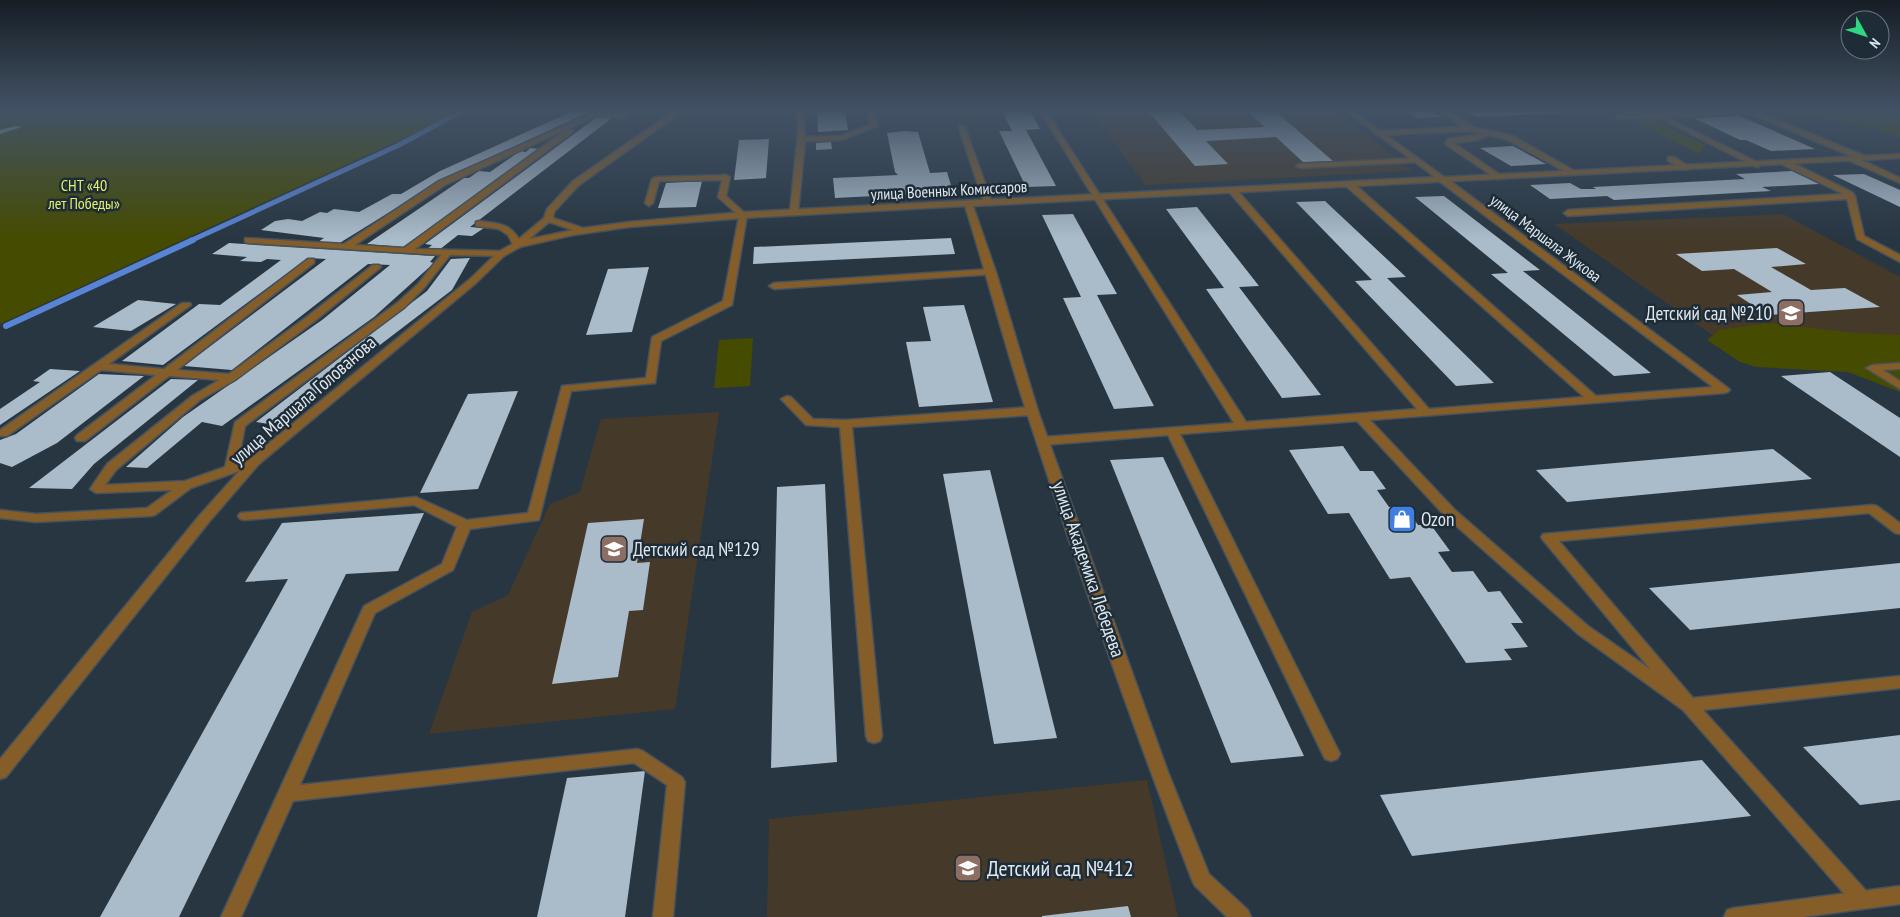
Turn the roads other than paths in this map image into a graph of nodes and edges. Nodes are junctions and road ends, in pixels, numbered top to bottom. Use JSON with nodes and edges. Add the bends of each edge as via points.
{"nodes":[{"id":1,"x":507,"y":154,"type":"edge"},
{"id":2,"x":540,"y":154,"type":"edge"},
{"id":3,"x":617,"y":154,"type":"edge"},
{"id":4,"x":800,"y":154,"type":"edge"},
{"id":5,"x":971,"y":154,"type":"edge"},
{"id":6,"x":1069,"y":154,"type":"edge"},
{"id":7,"x":1407,"y":154,"type":"edge"},
{"id":8,"x":1464,"y":154,"type":"edge"},
{"id":9,"x":1539,"y":154,"type":"edge"},
{"id":10,"x":1734,"y":154,"type":"edge"},
{"id":11,"x":1852,"y":154,"type":"edge"},
{"id":12,"x":1900,"y":156,"type":"edge"},
{"id":13,"x":1862,"y":158,"type":"junction"},
{"id":14,"x":1671,"y":159,"type":"dead end"},
{"id":15,"x":1853,"y":159,"type":"junction"},
{"id":16,"x":1416,"y":160,"type":"junction"},
{"id":17,"x":1786,"y":163,"type":"junction"},
{"id":18,"x":1756,"y":165,"type":"junction"},
{"id":19,"x":1300,"y":166,"type":"dead end"},
{"id":20,"x":1688,"y":168,"type":"junction"},
{"id":21,"x":1574,"y":173,"type":"junction"},
{"id":22,"x":1497,"y":176,"type":"junction"},
{"id":23,"x":1442,"y":179,"type":"junction"},
{"id":24,"x":1900,"y":181,"type":"edge"},
{"id":25,"x":1350,"y":184,"type":"junction"},
{"id":26,"x":1234,"y":191,"type":"junction"},
{"id":27,"x":1851,"y":196,"type":"junction"},
{"id":28,"x":1096,"y":198,"type":"junction"},
{"id":29,"x":988,"y":202,"type":"junction"},
{"id":30,"x":649,"y":203,"type":"dead end"},
{"id":31,"x":968,"y":204,"type":"junction"},
{"id":32,"x":794,"y":212,"type":"junction"},
{"id":33,"x":1568,"y":213,"type":"dead end"},
{"id":34,"x":743,"y":215,"type":"junction"},
{"id":35,"x":548,"y":219,"type":"junction"},
{"id":36,"x":479,"y":224,"type":"dead end"},
{"id":37,"x":584,"y":230,"type":"junction"},
{"id":38,"x":248,"y":240,"type":"dead end"},
{"id":39,"x":517,"y":245,"type":"junction"},
{"id":40,"x":345,"y":247,"type":"junction"},
{"id":41,"x":406,"y":251,"type":"junction"},
{"id":42,"x":447,"y":253,"type":"junction"},
{"id":43,"x":502,"y":254,"type":"junction"},
{"id":44,"x":1900,"y":259,"type":"edge"},
{"id":45,"x":311,"y":261,"type":"dead end"},
{"id":46,"x":376,"y":267,"type":"dead end"},
{"id":47,"x":991,"y":272,"type":"junction"},
{"id":48,"x":774,"y":286,"type":"dead end"},
{"id":49,"x":186,"y":305,"type":"dead end"},
{"id":50,"x":96,"y":366,"type":"junction"},
{"id":51,"x":1900,"y":366,"type":"edge"},
{"id":52,"x":167,"y":372,"type":"junction"},
{"id":53,"x":231,"y":378,"type":"junction"},
{"id":54,"x":1900,"y":386,"type":"edge"},
{"id":55,"x":787,"y":399,"type":"dead end"},
{"id":56,"x":1594,"y":400,"type":"junction"},
{"id":57,"x":1032,"y":410,"type":"junction"},
{"id":58,"x":1426,"y":412,"type":"junction"},
{"id":59,"x":1360,"y":417,"type":"junction"},
{"id":60,"x":846,"y":424,"type":"junction"},
{"id":61,"x":1242,"y":426,"type":"junction"},
{"id":62,"x":1172,"y":431,"type":"junction"},
{"id":63,"x":3,"y":432,"type":"dead end"},
{"id":64,"x":81,"y":438,"type":"dead end"},
{"id":65,"x":1044,"y":441,"type":"junction"},
{"id":66,"x":255,"y":461,"type":"junction"},
{"id":67,"x":231,"y":468,"type":"junction"},
{"id":68,"x":186,"y":485,"type":"junction"},
{"id":69,"x":0,"y":514,"type":"edge"},
{"id":70,"x":245,"y":516,"type":"dead end"},
{"id":71,"x":465,"y":525,"type":"junction"},
{"id":72,"x":1900,"y":530,"type":"edge"},
{"id":73,"x":1900,"y":682,"type":"edge"},
{"id":74,"x":1689,"y":705,"type":"junction"},
{"id":75,"x":874,"y":736,"type":"dead end"},
{"id":76,"x":1331,"y":754,"type":"dead end"},
{"id":77,"x":0,"y":772,"type":"edge"},
{"id":78,"x":287,"y":794,"type":"junction"},
{"id":79,"x":1900,"y":895,"type":"edge"},
{"id":80,"x":1862,"y":900,"type":"junction"},
{"id":81,"x":231,"y":917,"type":"edge"},
{"id":82,"x":663,"y":917,"type":"edge"},
{"id":83,"x":1241,"y":917,"type":"edge"},
{"id":84,"x":1734,"y":917,"type":"edge"}],
"edges":[{"from":1,"to":40,"type":"street","via":[[442,183]]},
{"from":2,"to":41,"type":"street"},
{"from":3,"to":35,"type":"street","name":"улица Маршала Голованова","via":[[576,183],[550,211]]},
{"from":4,"to":32,"type":"street"},
{"from":5,"to":29,"type":"street"},
{"from":6,"to":28,"type":"street"},
{"from":7,"to":16,"type":"street","name":"улица Маршала Жукова"},
{"from":8,"to":22,"type":"street"},
{"from":9,"to":21,"type":"street"},
{"from":10,"to":18,"type":"street"},
{"from":11,"to":13,"type":"street"},
{"from":12,"to":13,"type":"street","name":"улица Военных Комиссаров"},
{"from":13,"to":15,"type":"street","name":"улица Военных Комиссаров"},
{"from":14,"to":20,"type":"street"},
{"from":15,"to":17,"type":"street","name":"улица Военных Комиссаров"},
{"from":15,"to":24,"type":"street"},
{"from":16,"to":19,"type":"street"},
{"from":16,"to":23,"type":"street","name":"улица Маршала Жукова"},
{"from":17,"to":18,"type":"street","name":"улица Военных Комиссаров"},
{"from":17,"to":27,"type":"street"},
{"from":18,"to":20,"type":"street","name":"улица Военных Комиссаров"},
{"from":20,"to":21,"type":"street","name":"улица Военных Комиссаров"},
{"from":21,"to":22,"type":"street","name":"улица Военных Комиссаров"},
{"from":22,"to":23,"type":"street","name":"улица Военных Комиссаров"},
{"from":23,"to":25,"type":"street","name":"улица Военных Комиссаров"},
{"from":23,"to":56,"type":"street","name":"улица Маршала Жукова","via":[[1724,390]]},
{"from":25,"to":26,"type":"street","name":"улица Военных Комиссаров"},
{"from":25,"to":56,"type":"street"},
{"from":26,"to":28,"type":"street","name":"улица Военных Комиссаров"},
{"from":26,"to":58,"type":"street"},
{"from":27,"to":33,"type":"street"},
{"from":27,"to":44,"type":"street","via":[[1860,237]]},
{"from":28,"to":29,"type":"street","name":"улица Военных Комиссаров"},
{"from":28,"to":61,"type":"street"},
{"from":29,"to":31,"type":"street","name":"улица Военных Комиссаров"},
{"from":30,"to":34,"type":"street","via":[[656,180],[726,177],[722,197]]},
{"from":31,"to":32,"type":"street","name":"улица Военных Комиссаров"},
{"from":31,"to":47,"type":"street","name":"улица Академика Лебедева"},
{"from":32,"to":34,"type":"street","name":"улица Военных Комиссаров"},
{"from":34,"to":37,"type":"street","name":"улица Военных Комиссаров"},
{"from":34,"to":71,"type":"street","via":[[728,303],[656,339],[651,381],[566,388],[534,517]]},
{"from":35,"to":37,"type":"street"},
{"from":35,"to":39,"type":"street","name":"улица Маршала Голованова"},
{"from":36,"to":39,"type":"street","via":[[501,227],[512,233]]},
{"from":37,"to":39,"type":"street","name":"улица Военных Комиссаров"},
{"from":38,"to":40,"type":"street"},
{"from":39,"to":43,"type":"street","name":"улица Маршала Голованова"},
{"from":40,"to":41,"type":"street"},
{"from":41,"to":42,"type":"street"},
{"from":42,"to":43,"type":"street"},
{"from":42,"to":67,"type":"street","via":[[401,305],[239,424]]},
{"from":43,"to":66,"type":"street","name":"улица Маршала Голованова"},
{"from":45,"to":52,"type":"street"},
{"from":46,"to":53,"type":"street"},
{"from":47,"to":48,"type":"street"},
{"from":47,"to":57,"type":"street","name":"улица Академика Лебедева"},
{"from":49,"to":50,"type":"street"},
{"from":50,"to":52,"type":"street"},
{"from":50,"to":63,"type":"street"},
{"from":51,"to":54,"type":"street","via":[[1872,368]]},
{"from":52,"to":53,"type":"street"},
{"from":52,"to":64,"type":"street"},
{"from":53,"to":68,"type":"street","via":[[196,398],[111,467],[96,489]]},
{"from":55,"to":60,"type":"street","via":[[810,422]]},
{"from":56,"to":58,"type":"street"},
{"from":57,"to":60,"type":"street"},
{"from":57,"to":65,"type":"street","name":"улица Академика Лебедева"},
{"from":58,"to":59,"type":"street"},
{"from":59,"to":61,"type":"street"},
{"from":59,"to":74,"type":"street","via":[[1450,513],[1583,630]]},
{"from":60,"to":75,"type":"street"},
{"from":61,"to":62,"type":"street"},
{"from":62,"to":65,"type":"street"},
{"from":62,"to":76,"type":"street"},
{"from":65,"to":83,"type":"street","name":"улица Академика Лебедева","via":[[1159,772],[1202,880]]},
{"from":66,"to":67,"type":"street"},
{"from":66,"to":77,"type":"street","name":"улица Маршала Голованова","via":[[204,519]]},
{"from":67,"to":68,"type":"street"},
{"from":68,"to":69,"type":"street","via":[[150,512],[36,518]]},
{"from":70,"to":71,"type":"street","via":[[416,501]]},
{"from":71,"to":78,"type":"street","via":[[448,567],[369,610]]},
{"from":72,"to":74,"type":"street","via":[[1872,508],[1548,537]]},
{"from":73,"to":74,"type":"street"},
{"from":74,"to":80,"type":"street"},
{"from":78,"to":81,"type":"street"},
{"from":78,"to":82,"type":"street","via":[[637,756],[676,782]]},
{"from":79,"to":80,"type":"street"},
{"from":80,"to":84,"type":"street"}]}
